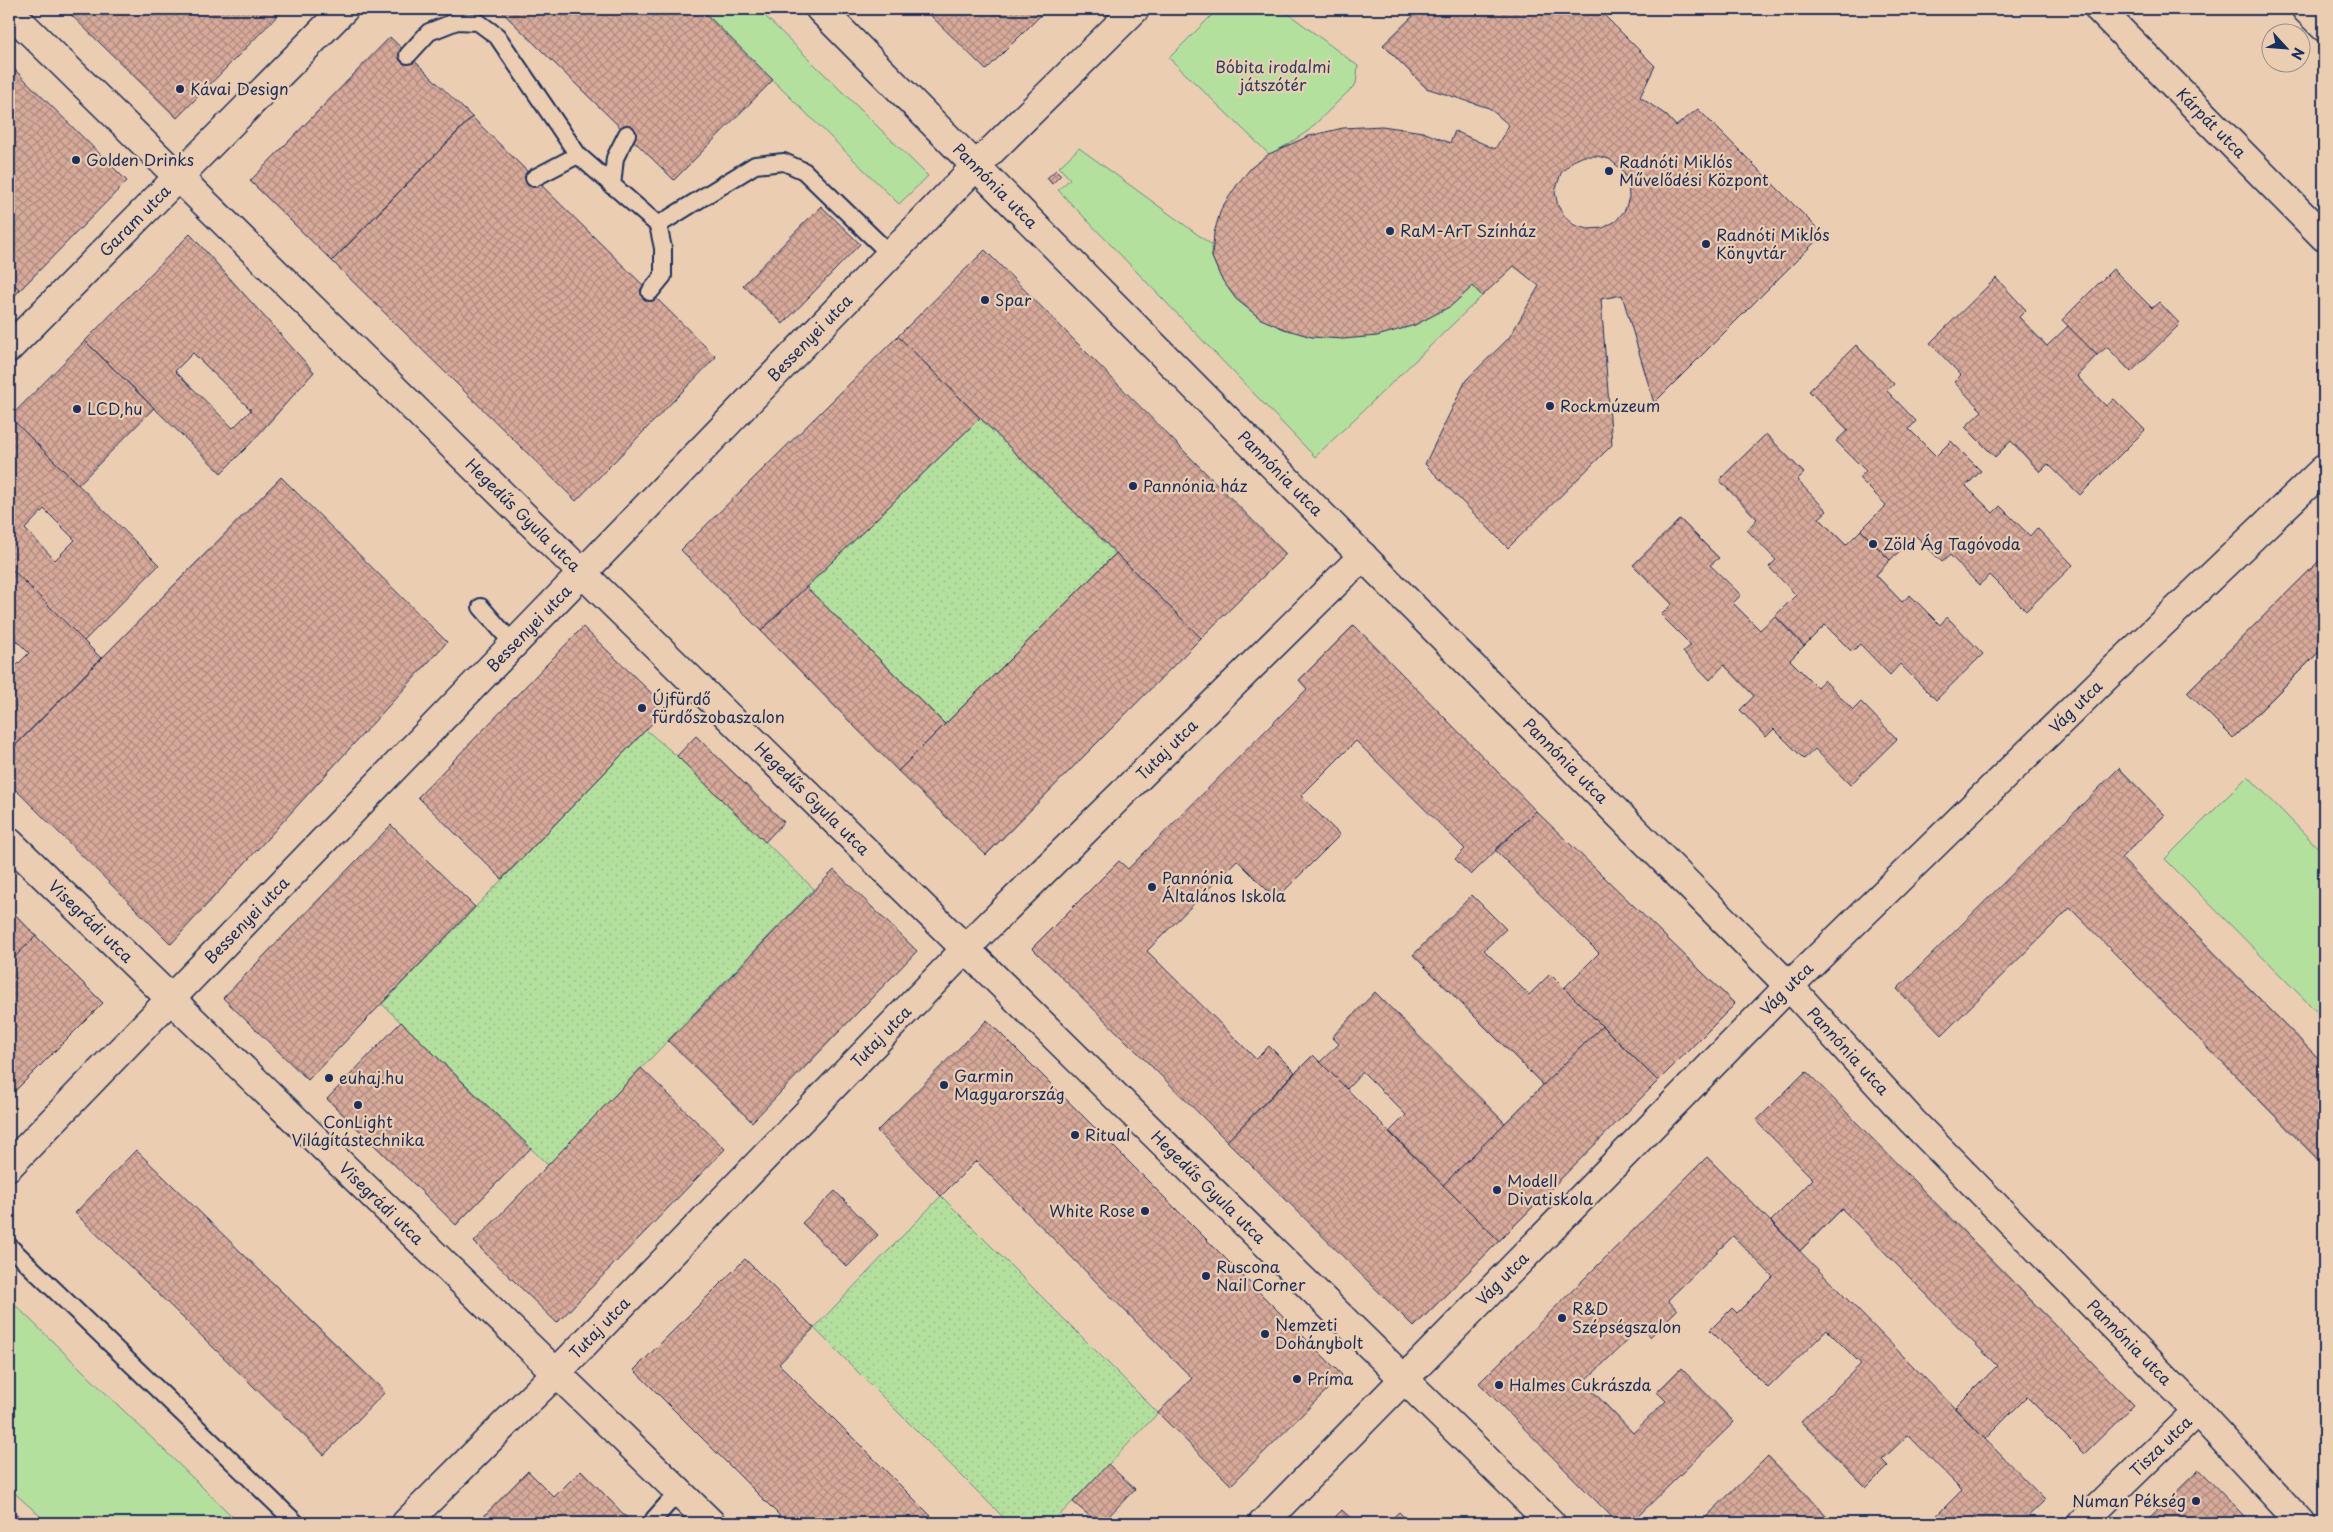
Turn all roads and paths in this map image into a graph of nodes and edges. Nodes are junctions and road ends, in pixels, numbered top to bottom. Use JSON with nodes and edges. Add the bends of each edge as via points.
{"nodes":[{"id":1,"x":344,"y":9,"type":"edge"},
{"id":2,"x":820,"y":9,"type":"edge"},
{"id":3,"x":1135,"y":9,"type":"edge"},
{"id":4,"x":2099,"y":9,"type":"edge"},
{"id":5,"x":2306,"y":9,"type":"edge"},
{"id":6,"x":9,"y":11,"type":"edge"},
{"id":7,"x":2324,"y":27,"type":"edge"},
{"id":8,"x":408,"y":55,"type":"dead end"},
{"id":9,"x":627,"y":134,"type":"dead end"},
{"id":10,"x":578,"y":155,"type":"junction"},
{"id":11,"x":976,"y":164,"type":"junction"},
{"id":12,"x":178,"y":176,"type":"junction"},
{"id":13,"x":534,"y":178,"type":"dead end"},
{"id":14,"x":612,"y":186,"type":"junction"},
{"id":15,"x":658,"y":225,"type":"junction"},
{"id":16,"x":2324,"y":237,"type":"edge"},
{"id":17,"x":890,"y":254,"type":"junction"},
{"id":18,"x":650,"y":292,"type":"dead end"},
{"id":19,"x":9,"y":348,"type":"edge"},
{"id":20,"x":2324,"y":469,"type":"edge"},
{"id":21,"x":1363,"y":556,"type":"junction"},
{"id":22,"x":583,"y":574,"type":"junction"},
{"id":23,"x":481,"y":607,"type":"dead end"},
{"id":24,"x":514,"y":645,"type":"junction"},
{"id":25,"x":9,"y":842,"type":"edge"},
{"id":26,"x":966,"y":949,"type":"junction"},
{"id":27,"x":1789,"y":986,"type":"junction"},
{"id":28,"x":171,"y":1000,"type":"junction"},
{"id":29,"x":9,"y":1166,"type":"edge"},
{"id":30,"x":9,"y":1246,"type":"edge"},
{"id":31,"x":556,"y":1372,"type":"junction"},
{"id":32,"x":1404,"y":1379,"type":"junction"},
{"id":33,"x":2197,"y":1410,"type":"junction"},
{"id":34,"x":678,"y":1491,"type":"junction"},
{"id":35,"x":654,"y":1519,"type":"dead end"},
{"id":36,"x":296,"y":1523,"type":"edge"},
{"id":37,"x":406,"y":1523,"type":"edge"},
{"id":38,"x":711,"y":1523,"type":"edge"},
{"id":39,"x":1263,"y":1523,"type":"edge"},
{"id":40,"x":1551,"y":1523,"type":"edge"},
{"id":41,"x":2082,"y":1523,"type":"edge"},
{"id":42,"x":2301,"y":1523,"type":"edge"}],
"edges":[{"from":1,"to":12,"type":"street","name":"Garam utca"},
{"from":2,"to":11,"type":"street","name":"Pannónia utca"},
{"from":3,"to":11,"type":"street","name":"Bessenyei utca"},
{"from":4,"to":16,"type":"street","name":"Kárpát utca"},
{"from":5,"to":7,"type":"street"},
{"from":6,"to":12,"type":"street","name":"Hegedűs Gyula utca"},
{"from":8,"to":10,"type":"lane","via":[[429,32],[457,21],[478,22],[497,36]]},
{"from":9,"to":14,"type":"lane","via":[[615,158]]},
{"from":10,"to":13,"type":"lane"},
{"from":10,"to":14,"type":"lane"},
{"from":11,"to":17,"type":"street","name":"Bessenyei utca"},
{"from":11,"to":21,"type":"street","name":"Pannónia utca"},
{"from":12,"to":19,"type":"street","name":"Garam utca"},
{"from":12,"to":22,"type":"street","name":"Hegedűs Gyula utca"},
{"from":14,"to":15,"type":"lane"},
{"from":15,"to":17,"type":"lane","via":[[755,165],[784,162],[804,171]]},
{"from":15,"to":18,"type":"lane","via":[[663,248],[663,276]]},
{"from":17,"to":22,"type":"street","name":"Bessenyei utca"},
{"from":20,"to":27,"type":"street","name":"Vág utca"},
{"from":21,"to":26,"type":"street","name":"Tutaj utca"},
{"from":21,"to":27,"type":"street","name":"Pannónia utca"},
{"from":22,"to":24,"type":"street","name":"Bessenyei utca"},
{"from":22,"to":26,"type":"street","name":"Hegedűs Gyula utca"},
{"from":23,"to":24,"type":"lane"},
{"from":24,"to":28,"type":"street","name":"Bessenyei utca"},
{"from":25,"to":28,"type":"street","name":"Visegrádi utca"},
{"from":26,"to":31,"type":"street","name":"Tutaj utca"},
{"from":26,"to":32,"type":"street","name":"Hegedűs Gyula utca"},
{"from":27,"to":32,"type":"street","name":"Vág utca"},
{"from":27,"to":33,"type":"street","name":"Pannónia utca","via":[[1912,1121]]},
{"from":28,"to":29,"type":"street","name":"Bessenyei utca"},
{"from":28,"to":31,"type":"street","name":"Visegrádi utca"},
{"from":30,"to":36,"type":"lane"},
{"from":31,"to":34,"type":"street","name":"Visegrádi utca"},
{"from":31,"to":37,"type":"street","name":"Tutaj utca"},
{"from":32,"to":39,"type":"street","name":"Vág utca"},
{"from":32,"to":40,"type":"street","name":"Hegedűs Gyula utca"},
{"from":33,"to":41,"type":"street","name":"Tisza utca"},
{"from":33,"to":42,"type":"street","name":"Pannónia utca"},
{"from":34,"to":35,"type":"lane"},
{"from":34,"to":38,"type":"street","name":"Visegrádi utca"}]}
